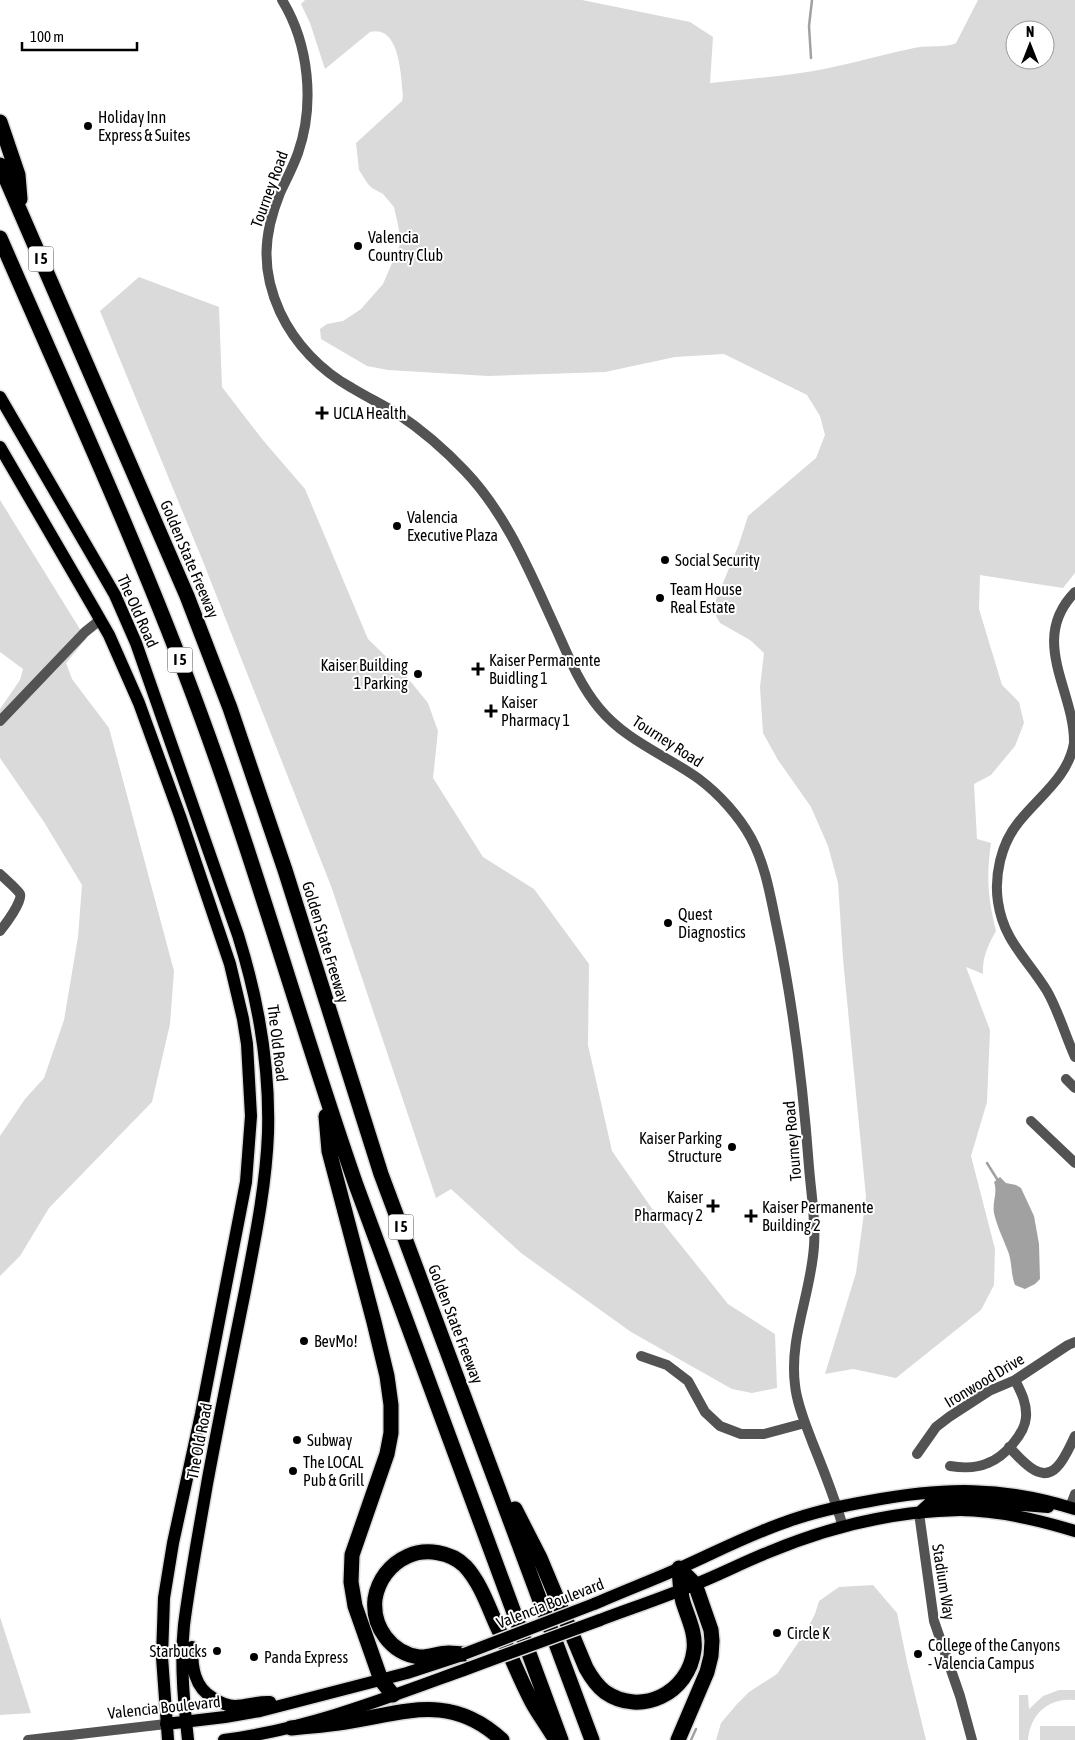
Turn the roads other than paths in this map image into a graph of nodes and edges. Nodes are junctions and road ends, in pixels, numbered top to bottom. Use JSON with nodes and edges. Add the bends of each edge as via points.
{"nodes":[{"id":1,"x":282,"y":0,"type":"edge"},
{"id":2,"x":0,"y":122,"type":"edge"},
{"id":3,"x":0,"y":165,"type":"edge"},
{"id":4,"x":21,"y":213,"type":"junction"},
{"id":5,"x":0,"y":238,"type":"edge"},
{"id":6,"x":0,"y":397,"type":"edge"},
{"id":7,"x":0,"y":447,"type":"edge"},
{"id":8,"x":1075,"y":592,"type":"edge"},
{"id":9,"x":100,"y":620,"type":"junction"},
{"id":10,"x":0,"y":721,"type":"edge"},
{"id":11,"x":1073,"y":757,"type":"edge"},
{"id":12,"x":0,"y":874,"type":"edge"},
{"id":13,"x":0,"y":931,"type":"edge"},
{"id":14,"x":1075,"y":1057,"type":"edge"},
{"id":15,"x":1066,"y":1079,"type":"dead end"},
{"id":16,"x":1075,"y":1088,"type":"edge"},
{"id":17,"x":324,"y":1095,"type":"junction"},
{"id":18,"x":1031,"y":1121,"type":"dead end"},
{"id":19,"x":1075,"y":1163,"type":"edge"},
{"id":20,"x":1075,"y":1342,"type":"edge"},
{"id":21,"x":642,"y":1356,"type":"dead end"},
{"id":22,"x":1015,"y":1380,"type":"junction"},
{"id":23,"x":805,"y":1423,"type":"junction"},
{"id":24,"x":480,"y":1435,"type":"junction"},
{"id":25,"x":1075,"y":1436,"type":"edge"},
{"id":26,"x":1009,"y":1447,"type":"junction"},
{"id":27,"x":917,"y":1454,"type":"dead end"},
{"id":28,"x":950,"y":1466,"type":"dead end"},
{"id":29,"x":1075,"y":1494,"type":"edge"},
{"id":30,"x":837,"y":1507,"type":"junction"},
{"id":31,"x":1073,"y":1508,"type":"edge"},
{"id":32,"x":919,"y":1513,"type":"junction"},
{"id":33,"x":843,"y":1527,"type":"junction"},
{"id":34,"x":1075,"y":1532,"type":"edge"},
{"id":35,"x":679,"y":1568,"type":"junction"},
{"id":36,"x":695,"y":1584,"type":"junction"},
{"id":37,"x":681,"y":1590,"type":"junction"},
{"id":38,"x":188,"y":1603,"type":"junction"},
{"id":39,"x":467,"y":1661,"type":"junction"},
{"id":40,"x":381,"y":1680,"type":"junction"},
{"id":41,"x":393,"y":1695,"type":"junction"},
{"id":42,"x":290,"y":1703,"type":"junction"},
{"id":43,"x":186,"y":1722,"type":"junction"},
{"id":44,"x":166,"y":1724,"type":"junction"},
{"id":45,"x":291,"y":1728,"type":"junction"},
{"id":46,"x":29,"y":1740,"type":"edge"},
{"id":47,"x":168,"y":1740,"type":"edge"},
{"id":48,"x":188,"y":1740,"type":"edge"},
{"id":49,"x":224,"y":1740,"type":"edge"},
{"id":50,"x":502,"y":1740,"type":"edge"},
{"id":51,"x":556,"y":1740,"type":"edge"},
{"id":52,"x":561,"y":1740,"type":"edge"},
{"id":53,"x":592,"y":1740,"type":"edge"},
{"id":54,"x":678,"y":1740,"type":"edge"},
{"id":55,"x":972,"y":1740,"type":"edge"}],
"edges":[{"from":1,"to":23,"type":"street","name":"Tourney Road","via":[[302,48],[307,96],[302,141],[267,231],[266,260],[270,285],[280,312],[300,345],[316,362],[350,387],[420,429],[464,469],[484,492],[516,543],[586,690],[603,712],[636,742],[700,779],[718,796],[749,834],[760,857],[768,882],[798,1041],[808,1150],[815,1241],[793,1360],[795,1390]]},
{"from":2,"to":4,"type":"highway","number":"I 5","via":[[18,175]]},
{"from":3,"to":4,"type":"highway","name":"Golden State Freeway","number":"I 5"},
{"from":4,"to":24,"type":"highway","name":"Golden State Freeway","number":"I 5","via":[[187,596],[230,708],[369,1137]]},
{"from":5,"to":17,"type":"highway","number":"I 5","via":[[136,550],[185,672],[239,824]]},
{"from":6,"to":38,"type":"main road","name":"The Old Road","via":[[100,569],[136,643],[241,943],[261,1027],[268,1097],[264,1184]]},
{"from":7,"to":9,"type":"main road","name":"The Old Road"},
{"from":8,"to":11,"type":"street","via":[[1060,613],[1055,645],[1074,713]]},
{"from":9,"to":10,"type":"street"},
{"from":9,"to":44,"type":"main road","name":"The Old Road","via":[[150,731],[230,964],[243,1019],[250,1071],[250,1142],[243,1205],[164,1598],[162,1657]]},
{"from":11,"to":14,"type":"street","via":[[1017,823],[1006,843],[996,882],[1001,918],[1009,940],[1047,991]]},
{"from":12,"to":13,"type":"street","via":[[20,894],[18,905]]},
{"from":15,"to":16,"type":"street"},
{"from":17,"to":40,"type":"highway","via":[[329,1151],[374,1322],[391,1405],[387,1454],[352,1555],[350,1571],[352,1596]]},
{"from":17,"to":52,"type":"highway","number":"I 5"},
{"from":18,"to":19,"type":"street"},
{"from":20,"to":22,"type":"street","name":"Ironwood Drive"},
{"from":21,"to":23,"type":"street","via":[[667,1365],[688,1382],[705,1412],[720,1426],[741,1434],[764,1434]]},
{"from":22,"to":26,"type":"street","via":[[1024,1399],[1026,1416],[1021,1434]]},
{"from":22,"to":27,"type":"street","name":"Ironwood Drive","via":[[989,1391],[936,1427]]},
{"from":23,"to":30,"type":"street","name":"Tourney Road"},
{"from":24,"to":37,"type":"highway","via":[[540,1558],[586,1668],[605,1692],[621,1700],[641,1702],[658,1698],[683,1681],[694,1650],[692,1627]]},
{"from":24,"to":53,"type":"highway","name":"Golden State Freeway","number":"I 5"},
{"from":25,"to":26,"type":"street","via":[[1058,1466],[1043,1473],[1034,1471]]},
{"from":26,"to":28,"type":"street","via":[[996,1459],[982,1465]]},
{"from":29,"to":31,"type":"street"},
{"from":30,"to":31,"type":"main road","name":"Valencia Boulevard","via":[[908,1494],[955,1491],[1031,1497]]},
{"from":30,"to":33,"type":"street","name":"Tourney Road"},
{"from":30,"to":35,"type":"main road","name":"Valencia Boulevard","via":[[784,1522]]},
{"from":31,"to":32,"type":"main road","via":[[970,1501],[930,1503]]},
{"from":32,"to":33,"type":"main road","name":"Valencia Boulevard"},
{"from":32,"to":34,"type":"main road","name":"Valencia Boulevard","via":[[962,1510],[998,1514]]},
{"from":32,"to":55,"type":"street","name":"Stadium Way","via":[[934,1621]]},
{"from":33,"to":36,"type":"main road","name":"Valencia Boulevard","via":[[770,1552]]},
{"from":35,"to":36,"type":"highway"},
{"from":35,"to":37,"type":"highway"},
{"from":35,"to":39,"type":"main road","name":"Valencia Boulevard","bridge":true},
{"from":36,"to":37,"type":"main road","name":"Valencia Boulevard"},
{"from":36,"to":54,"type":"highway","via":[[711,1630],[711,1656]]},
{"from":37,"to":39,"type":"main road","name":"Valencia Boulevard","bridge":true,"via":[[600,1620]]},
{"from":38,"to":42,"type":"main road","via":[[194,1672],[207,1695],[235,1706]]},
{"from":38,"to":43,"type":"main road","name":"The Old Road","via":[[183,1648]]},
{"from":39,"to":40,"type":"main road","name":"Valencia Boulevard"},
{"from":39,"to":41,"type":"main road","name":"Valencia Boulevard"},
{"from":39,"to":51,"type":"highway","via":[[448,1653],[417,1656],[389,1642],[377,1622],[375,1602],[379,1583],[392,1566],[411,1554],[432,1552],[464,1565],[478,1584],[533,1704]]},
{"from":40,"to":41,"type":"highway"},
{"from":40,"to":42,"type":"main road","name":"Valencia Boulevard"},
{"from":41,"to":45,"type":"main road","name":"Valencia Boulevard"},
{"from":42,"to":43,"type":"main road","name":"Valencia Boulevard","via":[[242,1715]]},
{"from":43,"to":44,"type":"main road","name":"Valencia Boulevard"},
{"from":43,"to":48,"type":"main road","name":"The Old Road"},
{"from":44,"to":46,"type":"street","name":"Valencia Boulevard"},
{"from":44,"to":47,"type":"main road","name":"The Old Road"},
{"from":45,"to":49,"type":"main road","name":"Valencia Boulevard"},
{"from":45,"to":50,"type":"highway","via":[[436,1710],[466,1716]]}]}
